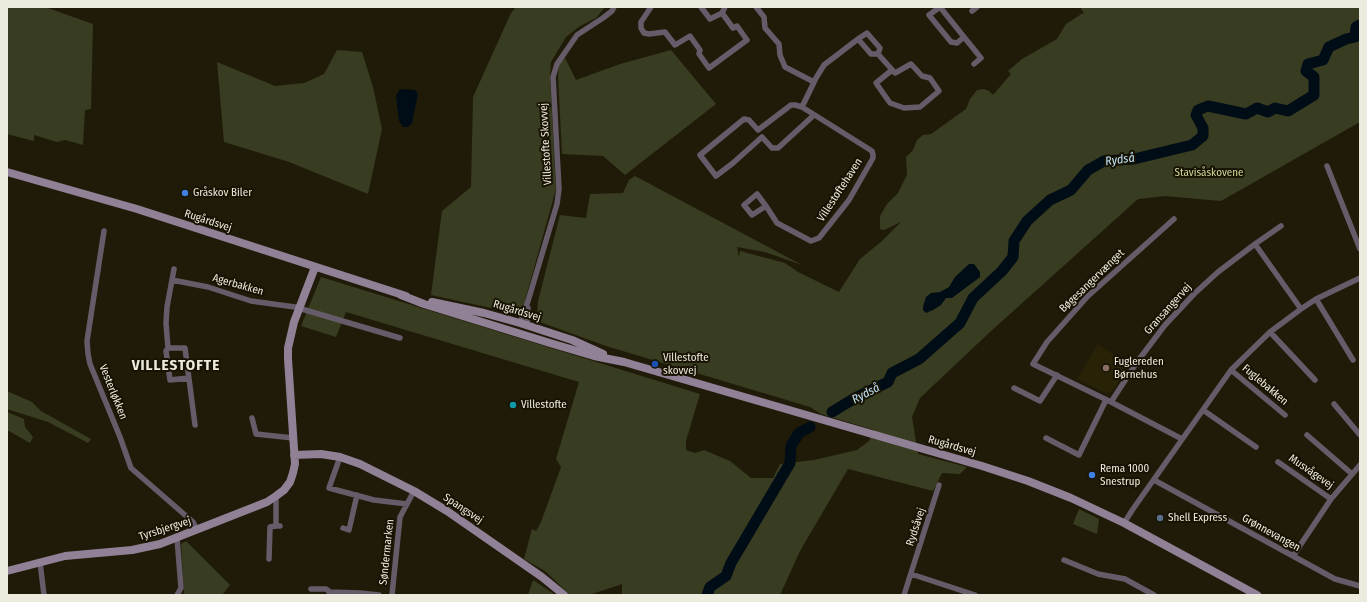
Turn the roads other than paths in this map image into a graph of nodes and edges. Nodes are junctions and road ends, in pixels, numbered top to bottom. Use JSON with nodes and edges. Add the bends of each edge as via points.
{"nodes":[{"id":1,"x":614,"y":7,"type":"edge"},
{"id":2,"x":651,"y":7,"type":"edge"},
{"id":3,"x":701,"y":7,"type":"edge"},
{"id":4,"x":725,"y":7,"type":"edge"},
{"id":5,"x":756,"y":7,"type":"edge"},
{"id":6,"x":940,"y":7,"type":"edge"},
{"id":7,"x":977,"y":7,"type":"edge"},
{"id":8,"x":972,"y":11,"type":"dead end"},
{"id":9,"x":722,"y":13,"type":"junction"},
{"id":10,"x":964,"y":37,"type":"junction"},
{"id":11,"x":858,"y":39,"type":"junction"},
{"id":12,"x":878,"y":54,"type":"junction"},
{"id":13,"x":974,"y":64,"type":"dead end"},
{"id":14,"x":892,"y":70,"type":"junction"},
{"id":15,"x":814,"y":82,"type":"junction"},
{"id":16,"x":802,"y":107,"type":"junction"},
{"id":17,"x":814,"y":115,"type":"junction"},
{"id":18,"x":1327,"y":166,"type":"dead end"},
{"id":19,"x":7,"y":172,"type":"edge"},
{"id":20,"x":766,"y":206,"type":"dead end"},
{"id":21,"x":1174,"y":219,"type":"dead end"},
{"id":22,"x":1280,"y":226,"type":"dead end"},
{"id":23,"x":104,"y":231,"type":"dead end"},
{"id":24,"x":1255,"y":244,"type":"junction"},
{"id":25,"x":1360,"y":249,"type":"edge"},
{"id":26,"x":315,"y":267,"type":"junction"},
{"id":27,"x":174,"y":269,"type":"dead end"},
{"id":28,"x":1360,"y":278,"type":"edge"},
{"id":29,"x":172,"y":280,"type":"junction"},
{"id":30,"x":400,"y":295,"type":"junction"},
{"id":31,"x":1316,"y":299,"type":"junction"},
{"id":32,"x":299,"y":309,"type":"junction"},
{"id":33,"x":1301,"y":309,"type":"junction"},
{"id":34,"x":522,"y":329,"type":"junction"},
{"id":35,"x":1270,"y":332,"type":"junction"},
{"id":36,"x":400,"y":338,"type":"dead end"},
{"id":37,"x":168,"y":348,"type":"junction"},
{"id":38,"x":1352,"y":360,"type":"dead end"},
{"id":39,"x":1231,"y":370,"type":"junction"},
{"id":40,"x":1057,"y":375,"type":"junction"},
{"id":41,"x":189,"y":378,"type":"junction"},
{"id":42,"x":1315,"y":380,"type":"dead end"},
{"id":43,"x":1014,"y":388,"type":"dead end"},
{"id":44,"x":1109,"y":401,"type":"junction"},
{"id":45,"x":1334,"y":404,"type":"dead end"},
{"id":46,"x":1203,"y":410,"type":"junction"},
{"id":47,"x":1285,"y":415,"type":"dead end"},
{"id":48,"x":252,"y":418,"type":"dead end"},
{"id":49,"x":195,"y":425,"type":"dead end"},
{"id":50,"x":1307,"y":434,"type":"dead end"},
{"id":51,"x":1360,"y":435,"type":"edge"},
{"id":52,"x":293,"y":438,"type":"junction"},
{"id":53,"x":1046,"y":438,"type":"dead end"},
{"id":54,"x":1182,"y":439,"type":"junction"},
{"id":55,"x":1256,"y":447,"type":"dead end"},
{"id":56,"x":294,"y":454,"type":"junction"},
{"id":57,"x":340,"y":457,"type":"junction"},
{"id":58,"x":1278,"y":462,"type":"dead end"},
{"id":59,"x":1360,"y":465,"type":"edge"},
{"id":60,"x":1352,"y":474,"type":"junction"},
{"id":61,"x":1154,"y":480,"type":"junction"},
{"id":62,"x":939,"y":485,"type":"dead end"},
{"id":63,"x":414,"y":491,"type":"junction"},
{"id":64,"x":357,"y":495,"type":"junction"},
{"id":65,"x":276,"y":496,"type":"junction"},
{"id":66,"x":1331,"y":499,"type":"junction"},
{"id":67,"x":407,"y":504,"type":"junction"},
{"id":68,"x":1124,"y":523,"type":"junction"},
{"id":69,"x":343,"y":528,"type":"dead end"},
{"id":70,"x":197,"y":530,"type":"junction"},
{"id":71,"x":177,"y":538,"type":"junction"},
{"id":72,"x":1293,"y":556,"type":"junction"},
{"id":73,"x":269,"y":559,"type":"dead end"},
{"id":74,"x":1064,"y":560,"type":"dead end"},
{"id":75,"x":40,"y":562,"type":"junction"},
{"id":76,"x":7,"y":571,"type":"edge"},
{"id":77,"x":911,"y":574,"type":"junction"},
{"id":78,"x":1360,"y":586,"type":"edge"},
{"id":79,"x":311,"y":589,"type":"dead end"},
{"id":80,"x":330,"y":593,"type":"edge"},
{"id":81,"x":44,"y":595,"type":"edge"},
{"id":82,"x":177,"y":595,"type":"edge"},
{"id":83,"x":378,"y":595,"type":"edge"},
{"id":84,"x":392,"y":595,"type":"edge"},
{"id":85,"x":564,"y":595,"type":"edge"},
{"id":86,"x":904,"y":595,"type":"edge"},
{"id":87,"x":975,"y":595,"type":"edge"},
{"id":88,"x":1154,"y":595,"type":"edge"},
{"id":89,"x":1257,"y":595,"type":"edge"}],
"edges":[{"from":1,"to":34,"type":"street","name":"Villestofte Skovvej","via":[[604,18],[577,35],[557,64],[553,77],[559,189]]},
{"from":2,"to":9,"type":"street","via":[[642,22],[641,28],[644,33],[665,32],[675,45],[690,36],[710,68],[746,40],[737,26],[733,28]]},
{"from":3,"to":9,"type":"street","via":[[710,19]]},
{"from":4,"to":9,"type":"street"},
{"from":5,"to":15,"type":"street","via":[[764,17],[765,28],[779,44],[785,67]]},
{"from":6,"to":10,"type":"street"},
{"from":6,"to":10,"type":"street","via":[[929,15],[951,42],[957,43]]},
{"from":7,"to":8,"type":"street"},
{"from":10,"to":13,"type":"street","via":[[981,58]]},
{"from":11,"to":12,"type":"street","via":[[871,54]]},
{"from":11,"to":12,"type":"street","via":[[867,32],[880,48]]},
{"from":11,"to":15,"type":"street","via":[[824,66]]},
{"from":12,"to":14,"type":"street"},
{"from":14,"to":14,"type":"street","via":[[895,73],[911,64],[922,76],[930,78],[939,91],[920,106],[904,108],[890,103],[876,83]]},
{"from":15,"to":16,"type":"street"},
{"from":16,"to":17,"type":"street","name":"Villestoftehaven"},
{"from":16,"to":17,"type":"street","via":[[791,105],[758,130],[749,120],[744,119],[700,155],[716,176],[762,137],[772,148],[778,148]]},
{"from":17,"to":20,"type":"street","name":"Villestoftehaven","via":[[872,151],[873,158],[849,200],[815,240],[811,241],[777,223]]},
{"from":18,"to":25,"type":"street"},
{"from":19,"to":26,"type":"main road","name":"Rugårdsvej","via":[[138,210]]},
{"from":21,"to":40,"type":"street","name":"Bøgesangervænget","via":[[1088,296],[1047,342],[1033,364]]},
{"from":22,"to":24,"type":"street","name":"Gransangervej"},
{"from":23,"to":70,"type":"street","name":"Vesterløkken","via":[[87,341],[90,364],[131,468],[192,522]]},
{"from":24,"to":33,"type":"street"},
{"from":24,"to":44,"type":"street","name":"Gransangervej","via":[[1218,272],[1165,325]]},
{"from":26,"to":30,"type":"main road","name":"Rugårdsvej"},
{"from":26,"to":32,"type":"main road","name":"Tyrsbjergvej"},
{"from":27,"to":29,"type":"street"},
{"from":28,"to":31,"type":"street","name":"Fuglebakken"},
{"from":29,"to":32,"type":"street","name":"Agerbakken","via":[[208,287],[251,301]]},
{"from":29,"to":37,"type":"street","via":[[166,323]]},
{"from":30,"to":34,"type":"main road","name":"Rugårdsvej","via":[[484,313]]},
{"from":30,"to":34,"type":"main road","name":"Rugårdsvej","via":[[474,320],[495,321]]},
{"from":31,"to":33,"type":"street","name":"Fuglebakken"},
{"from":31,"to":38,"type":"street"},
{"from":32,"to":36,"type":"street"},
{"from":32,"to":52,"type":"main road","name":"Tyrsbjergvej","via":[[290,335],[288,353]]},
{"from":33,"to":35,"type":"street","name":"Fuglebakken"},
{"from":34,"to":68,"type":"main road","name":"Rugårdsvej","via":[[572,340],[624,362],[982,466],[1064,495]]},
{"from":35,"to":39,"type":"street","name":"Fuglebakken"},
{"from":35,"to":42,"type":"street"},
{"from":37,"to":41,"type":"street","via":[[185,348]]},
{"from":37,"to":41,"type":"street","via":[[166,351],[170,380]]},
{"from":39,"to":46,"type":"street","name":"Fuglebakken"},
{"from":39,"to":47,"type":"street","name":"Fuglebakken"},
{"from":40,"to":43,"type":"street","via":[[1040,402]]},
{"from":40,"to":44,"type":"street","name":"Bøgesangervænget"},
{"from":41,"to":49,"type":"street"},
{"from":44,"to":53,"type":"street","name":"Gransangervej","via":[[1079,455]]},
{"from":44,"to":54,"type":"street","name":"Bøgesangervænget"},
{"from":45,"to":51,"type":"street"},
{"from":46,"to":54,"type":"street","name":"Fuglebakken"},
{"from":46,"to":55,"type":"street"},
{"from":48,"to":52,"type":"street","via":[[256,434]]},
{"from":50,"to":60,"type":"street","name":"Musvågevej"},
{"from":52,"to":56,"type":"main road","name":"Tyrsbjergvej"},
{"from":54,"to":61,"type":"street","name":"Fuglebakken"},
{"from":56,"to":57,"type":"main road","name":"Spangsvej"},
{"from":56,"to":65,"type":"main road","name":"Tyrsbjergvej","via":[[295,464],[290,482]]},
{"from":57,"to":63,"type":"main road","name":"Spangsvej"},
{"from":57,"to":64,"type":"street","via":[[329,488]]},
{"from":58,"to":66,"type":"street","name":"Musvågevej"},
{"from":59,"to":60,"type":"street","name":"Musvågevej"},
{"from":60,"to":66,"type":"street","name":"Musvågevej"},
{"from":61,"to":68,"type":"street","name":"Fuglebakken"},
{"from":61,"to":72,"type":"street","name":"Grønnevangen"},
{"from":62,"to":77,"type":"street","name":"Rydsåvej"},
{"from":63,"to":67,"type":"street","name":"Søndermarken"},
{"from":63,"to":85,"type":"main road","name":"Spangsvej","via":[[538,574]]},
{"from":64,"to":67,"type":"street"},
{"from":64,"to":69,"type":"street","via":[[349,530]]},
{"from":65,"to":70,"type":"main road","name":"Tyrsbjergvej"},
{"from":65,"to":73,"type":"street","via":[[278,526],[270,527]]},
{"from":66,"to":72,"type":"street","name":"Musvågevej"},
{"from":67,"to":84,"type":"street","name":"Søndermarken","via":[[400,517]]},
{"from":68,"to":89,"type":"main road","name":"Rugårdsvej"},
{"from":70,"to":71,"type":"main road","name":"Tyrsbjergvej"},
{"from":71,"to":75,"type":"main road","name":"Tyrsbjergvej","via":[[144,548],[65,556]]},
{"from":71,"to":82,"type":"street","via":[[181,588]]},
{"from":72,"to":78,"type":"street","name":"Grønnevangen","via":[[1335,579]]},
{"from":74,"to":88,"type":"street","via":[[1098,574],[1125,579]]},
{"from":75,"to":76,"type":"main road","name":"Tyrsbjergvej"},
{"from":75,"to":81,"type":"street"},
{"from":77,"to":86,"type":"street","name":"Rydsåvej"},
{"from":77,"to":87,"type":"street"},
{"from":79,"to":80,"type":"street","name":"Søndermarken","via":[[326,589]]},
{"from":80,"to":83,"type":"street","name":"Søndermarken"}]}
